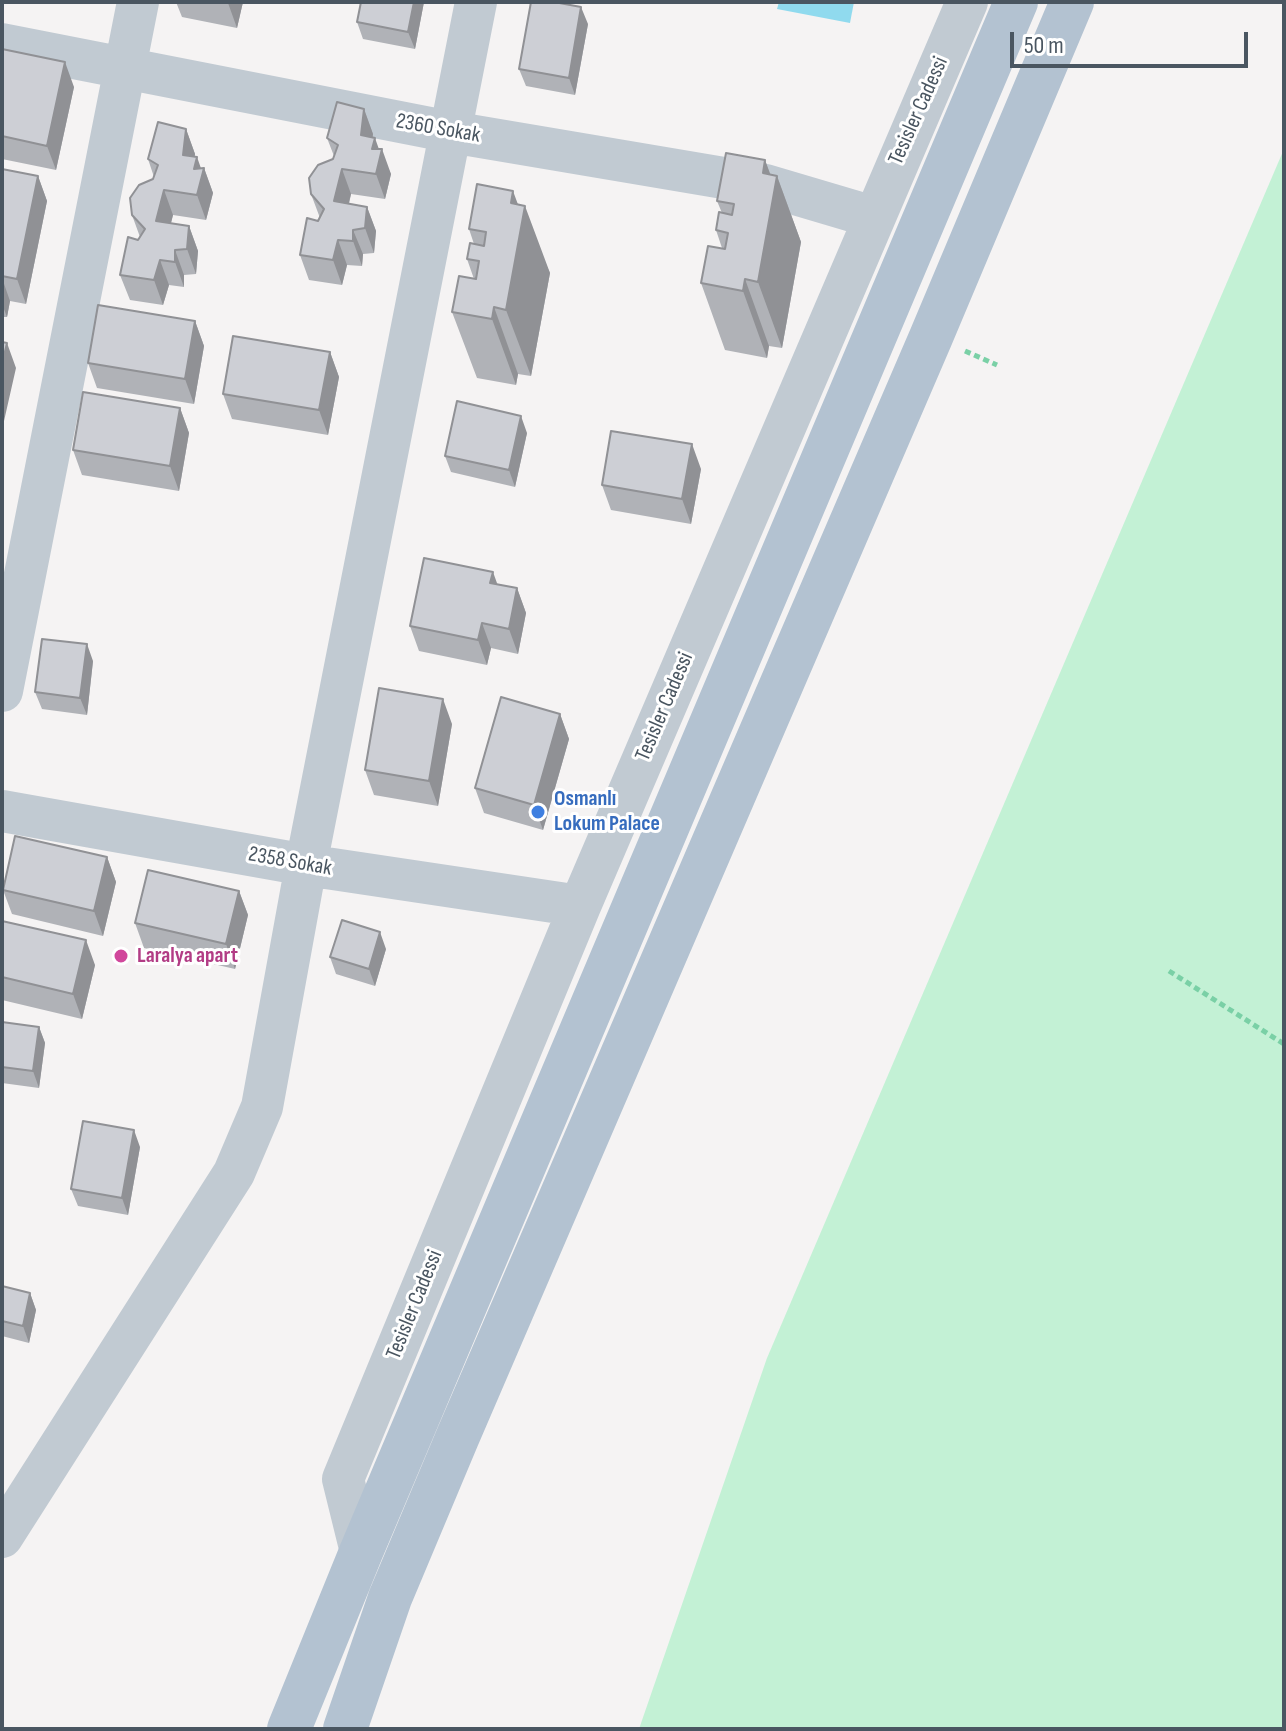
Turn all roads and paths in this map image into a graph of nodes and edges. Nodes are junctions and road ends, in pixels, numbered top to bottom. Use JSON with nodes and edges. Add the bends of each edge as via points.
{"nodes":[{"id":1,"x":138,"y":2,"type":"edge"},
{"id":2,"x":476,"y":2,"type":"edge"},
{"id":3,"x":967,"y":2,"type":"edge"},
{"id":4,"x":1016,"y":2,"type":"edge"},
{"id":5,"x":1072,"y":2,"type":"edge"},
{"id":6,"x":2,"y":44,"type":"edge"},
{"id":7,"x":125,"y":69,"type":"junction"},
{"id":8,"x":451,"y":132,"type":"junction"},
{"id":9,"x":873,"y":217,"type":"junction"},
{"id":10,"x":2,"y":691,"type":"edge"},
{"id":11,"x":2,"y":811,"type":"edge"},
{"id":12,"x":306,"y":865,"type":"junction"},
{"id":13,"x":580,"y":906,"type":"junction"},
{"id":14,"x":1169,"y":971,"type":"dead end"},
{"id":15,"x":1284,"y":1044,"type":"edge"},
{"id":16,"x":22,"y":1473,"type":"edge"},
{"id":17,"x":2,"y":1537,"type":"edge"},
{"id":18,"x":361,"y":1552,"type":"junction"},
{"id":19,"x":289,"y":1729,"type":"edge"},
{"id":20,"x":345,"y":1729,"type":"edge"}],
"edges":[{"from":1,"to":7,"type":"street"},
{"from":2,"to":8,"type":"street"},
{"from":3,"to":9,"type":"street","name":"Tesisler Cadessi"},
{"from":4,"to":18,"type":"main road"},
{"from":5,"to":20,"type":"main road","via":[[451,1451],[390,1598]]},
{"from":6,"to":7,"type":"street","name":"2360 Sokak"},
{"from":7,"to":8,"type":"street","name":"2360 Sokak"},
{"from":7,"to":10,"type":"street"},
{"from":8,"to":9,"type":"street","name":"2360 Sokak","via":[[765,185]]},
{"from":8,"to":12,"type":"street"},
{"from":9,"to":13,"type":"street","name":"Tesisler Cadessi"},
{"from":11,"to":12,"type":"street","name":"2358 Sokak"},
{"from":12,"to":13,"type":"street","name":"2358 Sokak"},
{"from":12,"to":16,"type":"street","via":[[262,1107],[234,1173]]},
{"from":13,"to":18,"type":"street","name":"Tesisler Cadessi","via":[[343,1479]]},
{"from":14,"to":15,"type":"path"},
{"from":16,"to":17,"type":"street"},
{"from":18,"to":19,"type":"main road"}]}
